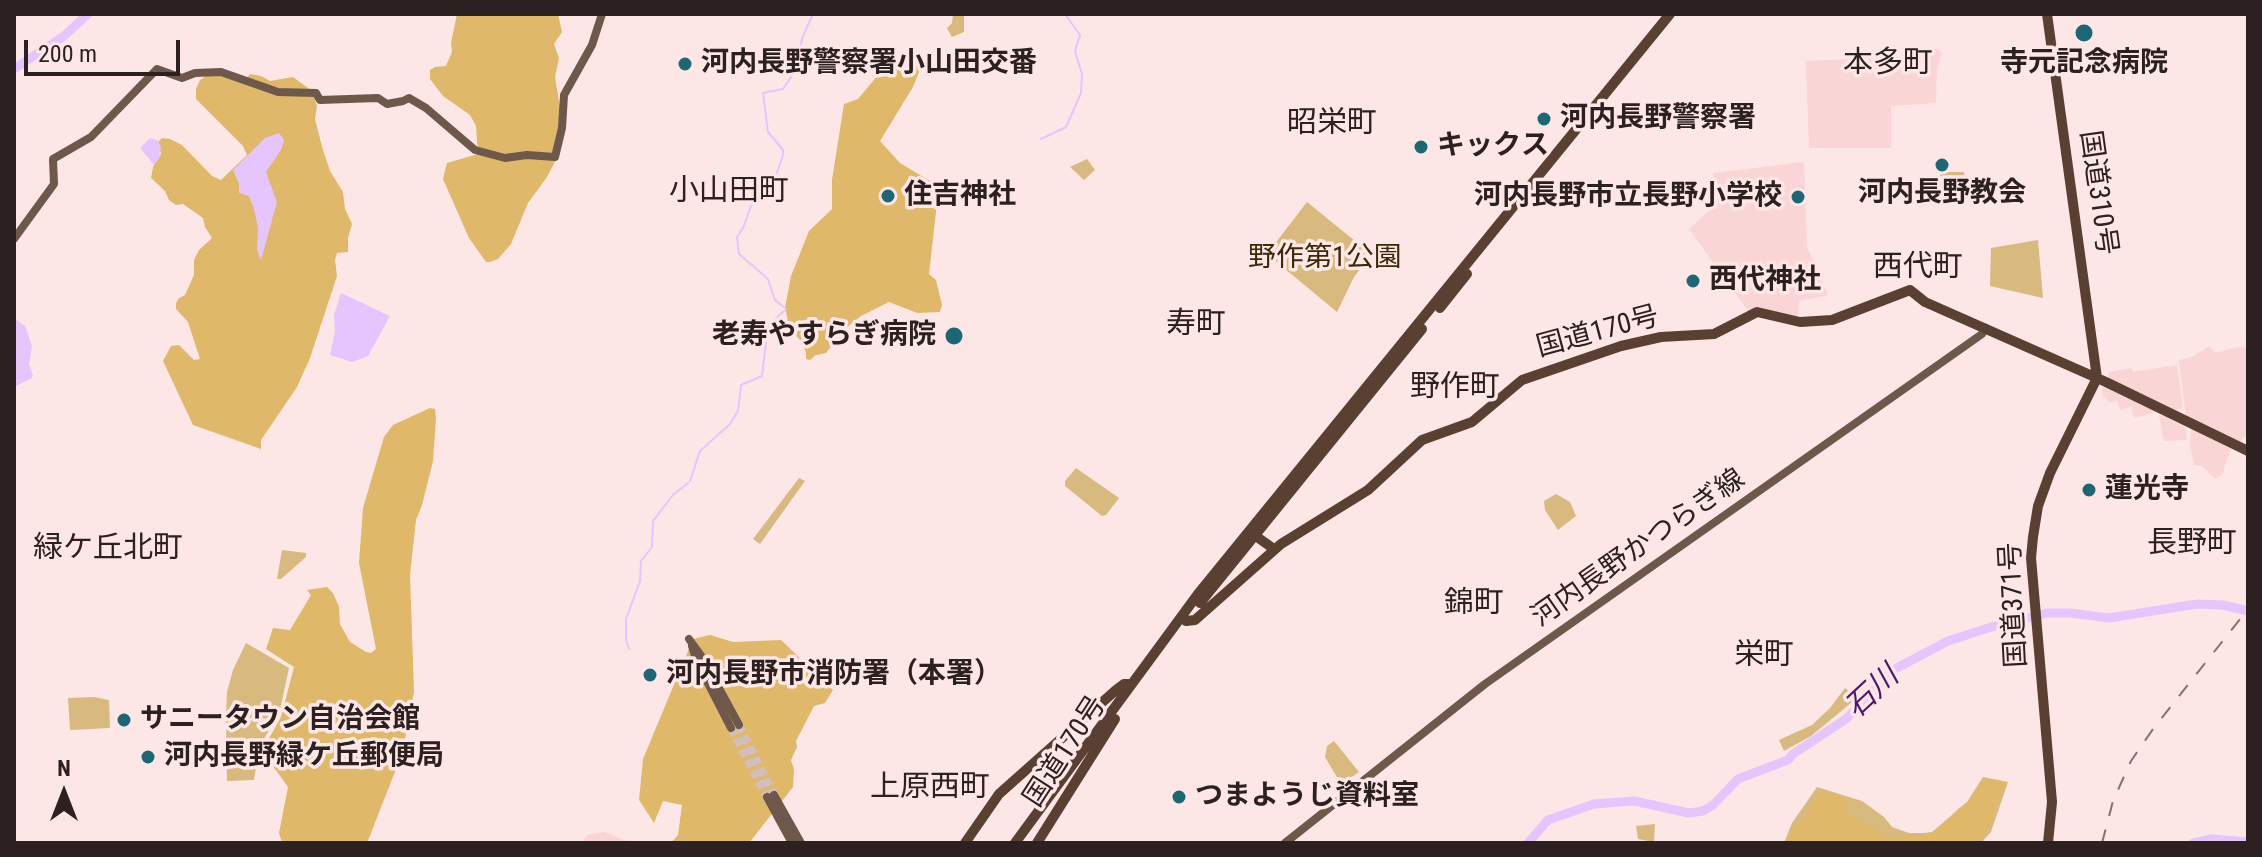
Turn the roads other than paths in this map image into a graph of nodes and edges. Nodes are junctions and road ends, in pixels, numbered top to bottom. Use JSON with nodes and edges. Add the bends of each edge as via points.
{"nodes":[{"id":1,"x":602,"y":14,"type":"edge"},
{"id":2,"x":1670,"y":14,"type":"edge"},
{"id":3,"x":1677,"y":14,"type":"edge"},
{"id":4,"x":2047,"y":14,"type":"edge"},
{"id":5,"x":14,"y":239,"type":"edge"},
{"id":6,"x":1986,"y":328,"type":"junction"},
{"id":7,"x":2097,"y":378,"type":"junction"},
{"id":8,"x":2248,"y":451,"type":"edge"},
{"id":9,"x":1252,"y":534,"type":"junction"},
{"id":10,"x":1274,"y":549,"type":"junction"},
{"id":11,"x":1186,"y":621,"type":"junction"},
{"id":12,"x":1134,"y":686,"type":"junction"},
{"id":13,"x":735,"y":726,"type":"joint"},
{"id":14,"x":792,"y":843,"type":"edge"},
{"id":15,"x":801,"y":843,"type":"edge"},
{"id":16,"x":965,"y":843,"type":"edge"},
{"id":17,"x":1015,"y":843,"type":"edge"},
{"id":18,"x":1037,"y":843,"type":"edge"},
{"id":19,"x":1285,"y":843,"type":"edge"},
{"id":20,"x":2048,"y":843,"type":"edge"}],
"edges":[{"from":1,"to":5,"type":"main road","via":[[592,45],[564,95],[555,157],[505,158],[475,150],[409,98],[387,104],[378,98],[320,100],[316,93],[278,92],[221,72],[182,78],[157,69],[91,137],[53,159],[54,184]]},
{"from":2,"to":9,"type":"highway","name":"国道170号"},
{"from":3,"to":9,"type":"highway","name":"国道170号"},
{"from":4,"to":7,"type":"highway","name":"国道310号"},
{"from":6,"to":7,"type":"highway","name":"国道170号"},
{"from":6,"to":10,"type":"highway","name":"国道170号","via":[[1925,302],[1910,290],[1832,320],[1800,322],[1757,312],[1714,334],[1621,346],[1522,380],[1472,422],[1422,440],[1353,501]]},
{"from":6,"to":19,"type":"main road","name":"河内長野かつらぎ線","via":[[1485,684]]},
{"from":7,"to":8,"type":"highway","name":"国道170号"},
{"from":7,"to":20,"type":"highway","name":"国道371号","via":[[2050,473],[2038,506],[2031,558],[2052,802]]},
{"from":9,"to":10,"type":"highway"},
{"from":9,"to":11,"type":"highway","name":"国道170号"},
{"from":9,"to":12,"type":"highway","name":"国道170号"},
{"from":10,"to":11,"type":"highway","name":"国道170号","via":[[1195,620]]},
{"from":11,"to":12,"type":"highway","name":"国道170号"},
{"from":12,"to":16,"type":"highway","name":"国道170号","via":[[1124,684],[1116,690],[999,794]]},
{"from":12,"to":17,"type":"highway","name":"国道170号"},
{"from":12,"to":18,"type":"highway","name":"国道170号"},
{"from":13,"to":13,"type":"main road","via":[[697,662],[689,639],[702,657]]},
{"from":14,"to":15,"type":"main road","via":[[771,796]]}]}
